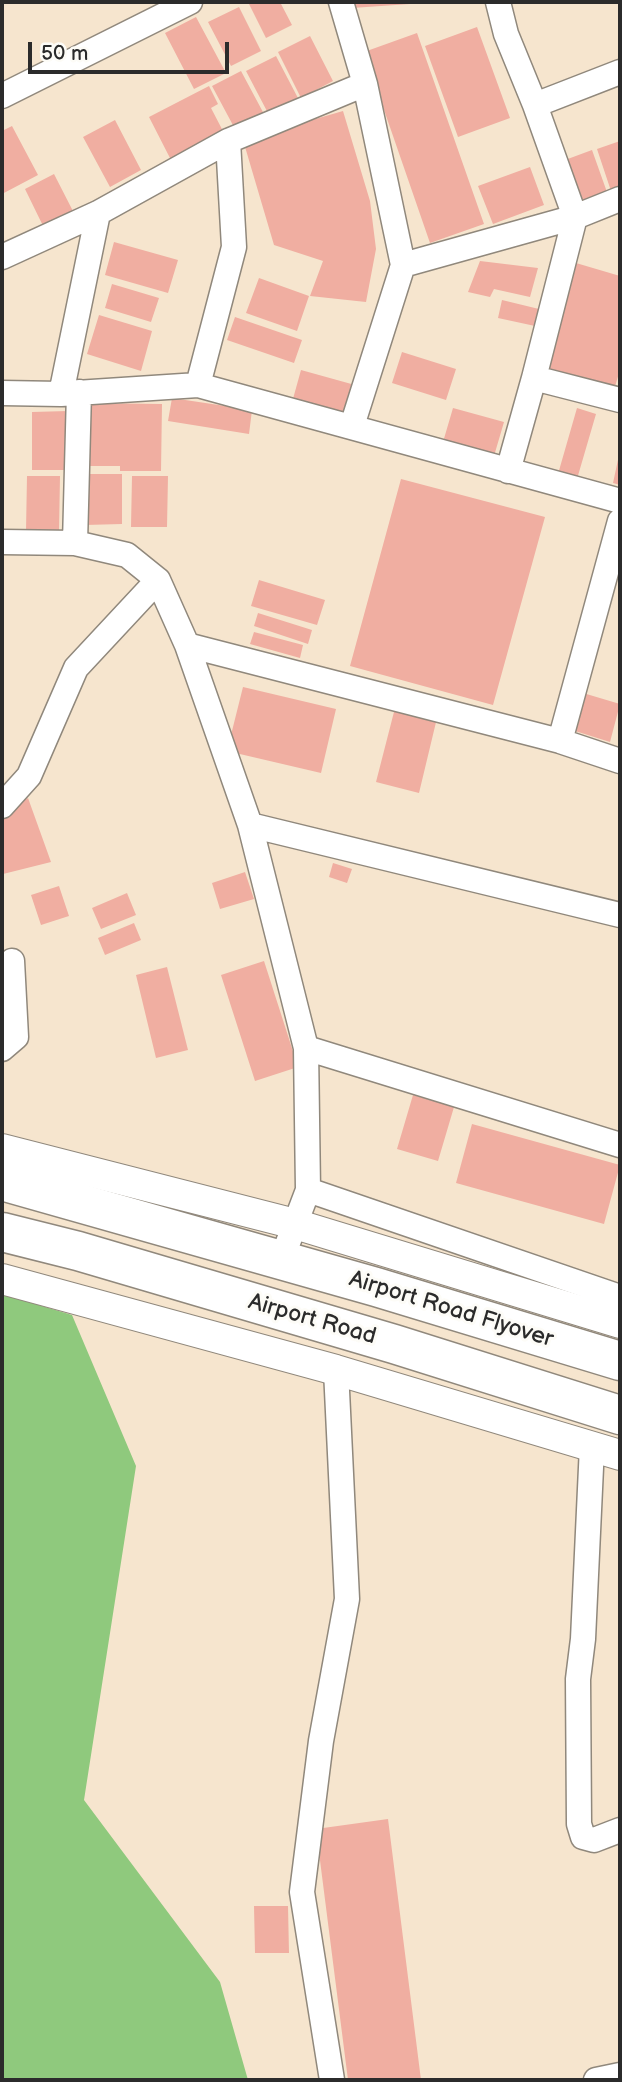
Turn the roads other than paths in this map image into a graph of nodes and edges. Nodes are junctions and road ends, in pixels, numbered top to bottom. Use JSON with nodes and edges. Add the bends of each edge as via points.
{"nodes":[{"id":1,"x":190,"y":2,"type":"edge"},
{"id":2,"x":341,"y":2,"type":"edge"},
{"id":3,"x":498,"y":2,"type":"edge"},
{"id":4,"x":620,"y":72,"type":"edge"},
{"id":5,"x":365,"y":84,"type":"junction"},
{"id":6,"x":2,"y":96,"type":"edge"},
{"id":7,"x":535,"y":106,"type":"junction"},
{"id":8,"x":228,"y":141,"type":"junction"},
{"id":9,"x":620,"y":200,"type":"edge"},
{"id":10,"x":98,"y":213,"type":"junction"},
{"id":11,"x":575,"y":217,"type":"junction"},
{"id":12,"x":2,"y":257,"type":"edge"},
{"id":13,"x":404,"y":265,"type":"junction"},
{"id":14,"x":534,"y":378,"type":"junction"},
{"id":15,"x":198,"y":385,"type":"junction"},
{"id":16,"x":2,"y":393,"type":"edge"},
{"id":17,"x":70,"y":393,"type":"junction"},
{"id":18,"x":620,"y":400,"type":"edge"},
{"id":19,"x":352,"y":426,"type":"junction"},
{"id":20,"x":508,"y":471,"type":"junction"},
{"id":21,"x":620,"y":501,"type":"edge"},
{"id":22,"x":620,"y":521,"type":"edge"},
{"id":23,"x":2,"y":542,"type":"edge"},
{"id":24,"x":75,"y":543,"type":"junction"},
{"id":25,"x":158,"y":580,"type":"junction"},
{"id":26,"x":611,"y":597,"type":"edge"},
{"id":27,"x":187,"y":645,"type":"junction"},
{"id":28,"x":560,"y":741,"type":"junction"},
{"id":29,"x":620,"y":761,"type":"edge"},
{"id":30,"x":2,"y":806,"type":"edge"},
{"id":31,"x":250,"y":825,"type":"junction"},
{"id":32,"x":620,"y":915,"type":"edge"},
{"id":33,"x":12,"y":961,"type":"dead end"},
{"id":34,"x":306,"y":1048,"type":"junction"},
{"id":35,"x":2,"y":1049,"type":"edge"},
{"id":36,"x":620,"y":1145,"type":"edge"},
{"id":37,"x":2,"y":1149,"type":"edge"},
{"id":38,"x":2,"y":1181,"type":"edge"},
{"id":39,"x":307,"y":1190,"type":"junction"},
{"id":40,"x":295,"y":1224,"type":"junction"},
{"id":41,"x":2,"y":1232,"type":"edge"},
{"id":42,"x":281,"y":1261,"type":"junction"},
{"id":43,"x":2,"y":1279,"type":"edge"},
{"id":44,"x":620,"y":1297,"type":"edge"},
{"id":45,"x":616,"y":1347,"type":"edge"},
{"id":46,"x":336,"y":1370,"type":"junction"},
{"id":47,"x":620,"y":1415,"type":"edge"},
{"id":48,"x":592,"y":1446,"type":"junction"},
{"id":49,"x":620,"y":1455,"type":"edge"},
{"id":50,"x":620,"y":1830,"type":"edge"},
{"id":51,"x":620,"y":2075,"type":"edge"},
{"id":52,"x":332,"y":2080,"type":"edge"},
{"id":53,"x":596,"y":2080,"type":"edge"}],
"edges":[{"from":1,"to":6,"type":"street"},
{"from":2,"to":5,"type":"street"},
{"from":3,"to":7,"type":"street"},
{"from":4,"to":7,"type":"street"},
{"from":5,"to":8,"type":"street"},
{"from":5,"to":13,"type":"street"},
{"from":7,"to":11,"type":"street"},
{"from":8,"to":10,"type":"street"},
{"from":8,"to":15,"type":"street","via":[[234,247]]},
{"from":9,"to":11,"type":"street"},
{"from":10,"to":12,"type":"street"},
{"from":10,"to":17,"type":"street"},
{"from":11,"to":13,"type":"street"},
{"from":11,"to":14,"type":"street"},
{"from":13,"to":19,"type":"street"},
{"from":14,"to":18,"type":"street"},
{"from":14,"to":20,"type":"street"},
{"from":15,"to":17,"type":"street"},
{"from":15,"to":19,"type":"street"},
{"from":16,"to":17,"type":"street"},
{"from":17,"to":24,"type":"street"},
{"from":19,"to":20,"type":"street"},
{"from":20,"to":21,"type":"street"},
{"from":22,"to":26,"type":"street"},
{"from":23,"to":24,"type":"street"},
{"from":24,"to":25,"type":"street","via":[[127,555]]},
{"from":25,"to":27,"type":"street"},
{"from":25,"to":30,"type":"street","via":[[76,668],[29,776]]},
{"from":26,"to":28,"type":"street"},
{"from":27,"to":28,"type":"street"},
{"from":27,"to":31,"type":"street"},
{"from":28,"to":29,"type":"street"},
{"from":31,"to":32,"type":"street"},
{"from":31,"to":34,"type":"street"},
{"from":33,"to":35,"type":"street","via":[[16,1037]]},
{"from":34,"to":36,"type":"street"},
{"from":34,"to":39,"type":"street"},
{"from":37,"to":40,"type":"street"},
{"from":38,"to":42,"type":"main road","name":"Airport Road Flyover"},
{"from":39,"to":40,"type":"street"},
{"from":39,"to":44,"type":"street"},
{"from":40,"to":42,"type":"street"},
{"from":40,"to":45,"type":"street"},
{"from":41,"to":47,"type":"main road","name":"Airport Road","via":[[394,1343]]},
{"from":42,"to":45,"type":"main road","name":"Airport Road Flyover"},
{"from":43,"to":46,"type":"street"},
{"from":46,"to":48,"type":"street"},
{"from":46,"to":52,"type":"street","via":[[347,1599],[321,1741],[302,1892]]},
{"from":48,"to":49,"type":"street"},
{"from":48,"to":50,"type":"street","via":[[578,1688],[579,1824],[583,1837],[594,1840]]},
{"from":51,"to":53,"type":"street"}]}
